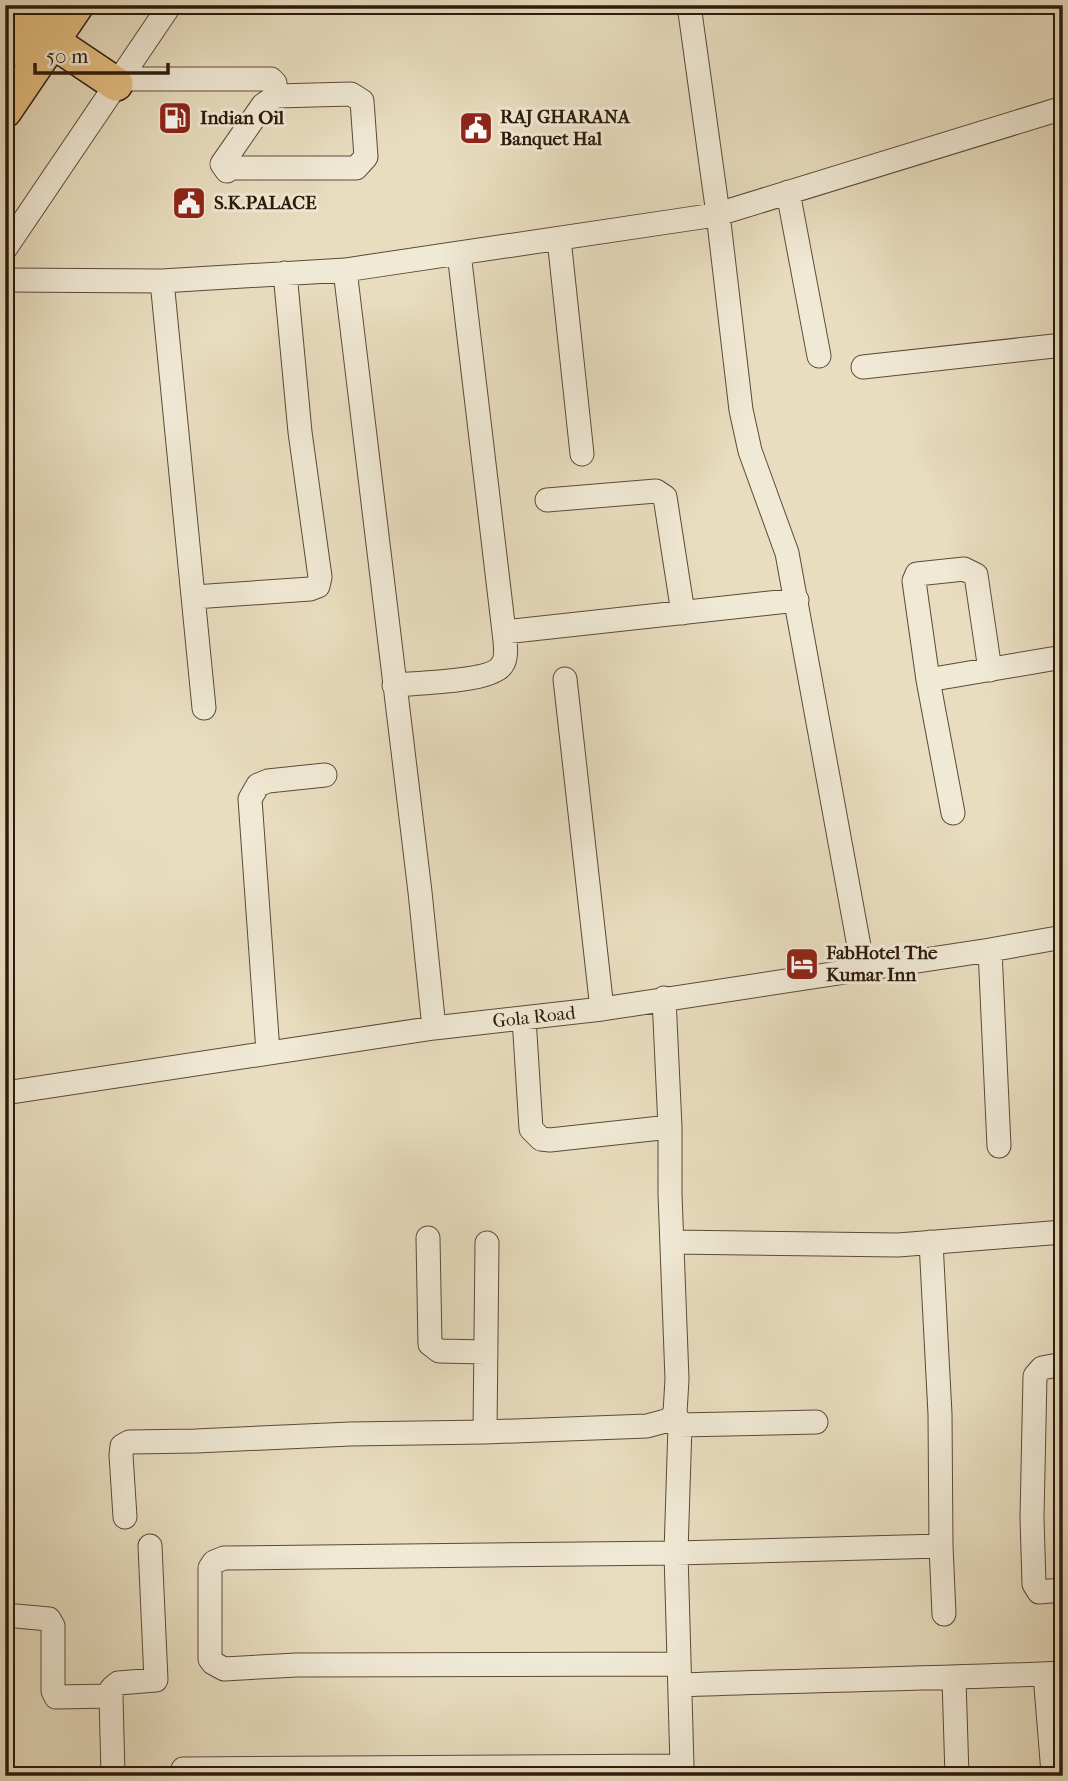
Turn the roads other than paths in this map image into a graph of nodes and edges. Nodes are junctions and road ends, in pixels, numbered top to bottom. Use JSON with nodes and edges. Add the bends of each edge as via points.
{"nodes":[{"id":1,"x":37,"y":5,"type":"edge"},
{"id":2,"x":77,"y":5,"type":"edge"},
{"id":3,"x":170,"y":5,"type":"edge"},
{"id":4,"x":689,"y":5,"type":"edge"},
{"id":5,"x":52,"y":41,"type":"junction"},
{"id":6,"x":5,"y":53,"type":"edge"},
{"id":7,"x":118,"y":81,"type":"junction"},
{"id":8,"x":275,"y":96,"type":"junction"},
{"id":9,"x":1063,"y":108,"type":"edge"},
{"id":10,"x":5,"y":111,"type":"edge"},
{"id":11,"x":788,"y":192,"type":"junction"},
{"id":12,"x":718,"y":214,"type":"junction"},
{"id":13,"x":559,"y":239,"type":"junction"},
{"id":14,"x":5,"y":249,"type":"edge"},
{"id":15,"x":459,"y":253,"type":"junction"},
{"id":16,"x":345,"y":270,"type":"junction"},
{"id":17,"x":285,"y":273,"type":"junction"},
{"id":18,"x":5,"y":280,"type":"edge"},
{"id":19,"x":162,"y":281,"type":"junction"},
{"id":20,"x":1063,"y":345,"type":"edge"},
{"id":21,"x":819,"y":356,"type":"dead end"},
{"id":22,"x":863,"y":367,"type":"dead end"},
{"id":23,"x":582,"y":454,"type":"dead end"},
{"id":24,"x":547,"y":500,"type":"dead end"},
{"id":25,"x":194,"y":597,"type":"junction"},
{"id":26,"x":797,"y":600,"type":"junction"},
{"id":27,"x":683,"y":613,"type":"junction"},
{"id":28,"x":504,"y":632,"type":"junction"},
{"id":29,"x":1063,"y":657,"type":"edge"},
{"id":30,"x":990,"y":670,"type":"junction"},
{"id":31,"x":565,"y":679,"type":"dead end"},
{"id":32,"x":928,"y":680,"type":"junction"},
{"id":33,"x":394,"y":685,"type":"junction"},
{"id":34,"x":204,"y":708,"type":"dead end"},
{"id":35,"x":325,"y":775,"type":"dead end"},
{"id":36,"x":953,"y":813,"type":"dead end"},
{"id":37,"x":1063,"y":937,"type":"edge"},
{"id":38,"x":990,"y":950,"type":"junction"},
{"id":39,"x":863,"y":968,"type":"junction"},
{"id":40,"x":664,"y":998,"type":"junction"},
{"id":41,"x":602,"y":1009,"type":"junction"},
{"id":42,"x":524,"y":1018,"type":"junction"},
{"id":43,"x":433,"y":1028,"type":"junction"},
{"id":44,"x":268,"y":1052,"type":"junction"},
{"id":45,"x":5,"y":1093,"type":"edge"},
{"id":46,"x":670,"y":1127,"type":"junction"},
{"id":47,"x":999,"y":1146,"type":"dead end"},
{"id":48,"x":1063,"y":1232,"type":"edge"},
{"id":49,"x":428,"y":1238,"type":"dead end"},
{"id":50,"x":672,"y":1242,"type":"junction"},
{"id":51,"x":930,"y":1242,"type":"junction"},
{"id":52,"x":487,"y":1243,"type":"dead end"},
{"id":53,"x":486,"y":1352,"type":"junction"},
{"id":54,"x":1063,"y":1364,"type":"edge"},
{"id":55,"x":677,"y":1419,"type":"junction"},
{"id":56,"x":816,"y":1422,"type":"dead end"},
{"id":57,"x":485,"y":1433,"type":"junction"},
{"id":58,"x":125,"y":1517,"type":"dead end"},
{"id":59,"x":150,"y":1546,"type":"dead end"},
{"id":60,"x":941,"y":1546,"type":"junction"},
{"id":61,"x":676,"y":1553,"type":"junction"},
{"id":62,"x":1063,"y":1590,"type":"edge"},
{"id":63,"x":944,"y":1614,"type":"dead end"},
{"id":64,"x":5,"y":1615,"type":"edge"},
{"id":65,"x":1054,"y":1673,"type":"edge"},
{"id":66,"x":679,"y":1675,"type":"junction"},
{"id":67,"x":954,"y":1679,"type":"junction"},
{"id":68,"x":111,"y":1696,"type":"junction"},
{"id":69,"x":576,"y":1771,"type":"edge"},
{"id":70,"x":682,"y":1771,"type":"edge"},
{"id":71,"x":1054,"y":1773,"type":"dead end"},
{"id":72,"x":113,"y":1776,"type":"edge"},
{"id":73,"x":183,"y":1776,"type":"edge"},
{"id":74,"x":957,"y":1776,"type":"edge"}],
"edges":[{"from":1,"to":6,"type":"highway"},
{"from":2,"to":5,"type":"highway"},
{"from":3,"to":7,"type":"street"},
{"from":4,"to":12,"type":"street"},
{"from":5,"to":7,"type":"highway"},
{"from":5,"to":10,"type":"highway"},
{"from":7,"to":8,"type":"street","via":[[271,79]]},
{"from":7,"to":14,"type":"street"},
{"from":8,"to":8,"type":"street","via":[[358,97],[366,156],[362,163],[356,168],[227,171],[222,164],[263,105]]},
{"from":9,"to":11,"type":"street"},
{"from":11,"to":12,"type":"street"},
{"from":11,"to":21,"type":"street"},
{"from":12,"to":13,"type":"street"},
{"from":12,"to":26,"type":"street","via":[[745,430],[782,533]]},
{"from":13,"to":15,"type":"street"},
{"from":13,"to":23,"type":"street"},
{"from":15,"to":16,"type":"street"},
{"from":15,"to":28,"type":"street"},
{"from":16,"to":17,"type":"street"},
{"from":16,"to":33,"type":"street"},
{"from":17,"to":19,"type":"street"},
{"from":17,"to":25,"type":"street","via":[[318,586]]},
{"from":18,"to":19,"type":"street"},
{"from":19,"to":25,"type":"street"},
{"from":20,"to":22,"type":"street"},
{"from":24,"to":27,"type":"street","via":[[656,491],[665,497]]},
{"from":25,"to":34,"type":"street"},
{"from":26,"to":27,"type":"street"},
{"from":26,"to":39,"type":"street"},
{"from":27,"to":28,"type":"street"},
{"from":28,"to":33,"type":"street","via":[[505,659],[498,670],[479,677]]},
{"from":29,"to":30,"type":"street"},
{"from":30,"to":32,"type":"street"},
{"from":30,"to":32,"type":"street","via":[[976,575],[964,569],[922,572],[914,581]]},
{"from":31,"to":41,"type":"street"},
{"from":32,"to":36,"type":"street"},
{"from":33,"to":43,"type":"street"},
{"from":35,"to":44,"type":"street","via":[[268,781],[258,785],[250,799]]},
{"from":37,"to":38,"type":"street","name":"Gola Road"},
{"from":38,"to":39,"type":"street","name":"Gola Road"},
{"from":38,"to":47,"type":"street"},
{"from":39,"to":40,"type":"street","name":"Gola Road"},
{"from":40,"to":41,"type":"street","name":"Gola Road"},
{"from":40,"to":46,"type":"street"},
{"from":41,"to":42,"type":"street","name":"Gola Road"},
{"from":42,"to":43,"type":"street","name":"Gola Road"},
{"from":42,"to":46,"type":"street","via":[[529,1118],[535,1135],[550,1140]]},
{"from":43,"to":44,"type":"street","name":"Gola Road"},
{"from":44,"to":45,"type":"street","name":"Gola Road"},
{"from":46,"to":50,"type":"street"},
{"from":48,"to":51,"type":"street"},
{"from":49,"to":53,"type":"street","via":[[430,1344],[439,1351]]},
{"from":50,"to":51,"type":"street"},
{"from":50,"to":55,"type":"street"},
{"from":51,"to":60,"type":"street","via":[[940,1415]]},
{"from":52,"to":53,"type":"street"},
{"from":53,"to":57,"type":"street"},
{"from":54,"to":62,"type":"street","via":[[1042,1368],[1035,1376],[1032,1518],[1034,1584],[1040,1592]]},
{"from":55,"to":56,"type":"street"},
{"from":55,"to":57,"type":"street","via":[[647,1426]]},
{"from":55,"to":61,"type":"street"},
{"from":57,"to":58,"type":"street","via":[[129,1441],[122,1446],[121,1455]]},
{"from":59,"to":68,"type":"street","via":[[156,1680],[118,1683],[111,1688]]},
{"from":60,"to":61,"type":"street"},
{"from":60,"to":63,"type":"street"},
{"from":61,"to":66,"type":"street"},
{"from":61,"to":66,"type":"street","via":[[219,1559],[210,1567],[210,1659],[224,1669],[310,1665]]},
{"from":64,"to":68,"type":"street","via":[[49,1619],[56,1697]]},
{"from":65,"to":67,"type":"street"},
{"from":65,"to":71,"type":"street"},
{"from":66,"to":67,"type":"street"},
{"from":66,"to":70,"type":"street"},
{"from":67,"to":74,"type":"street"},
{"from":68,"to":72,"type":"street"},
{"from":69,"to":70,"type":"street"},
{"from":69,"to":73,"type":"street","via":[[183,1769]]}]}
